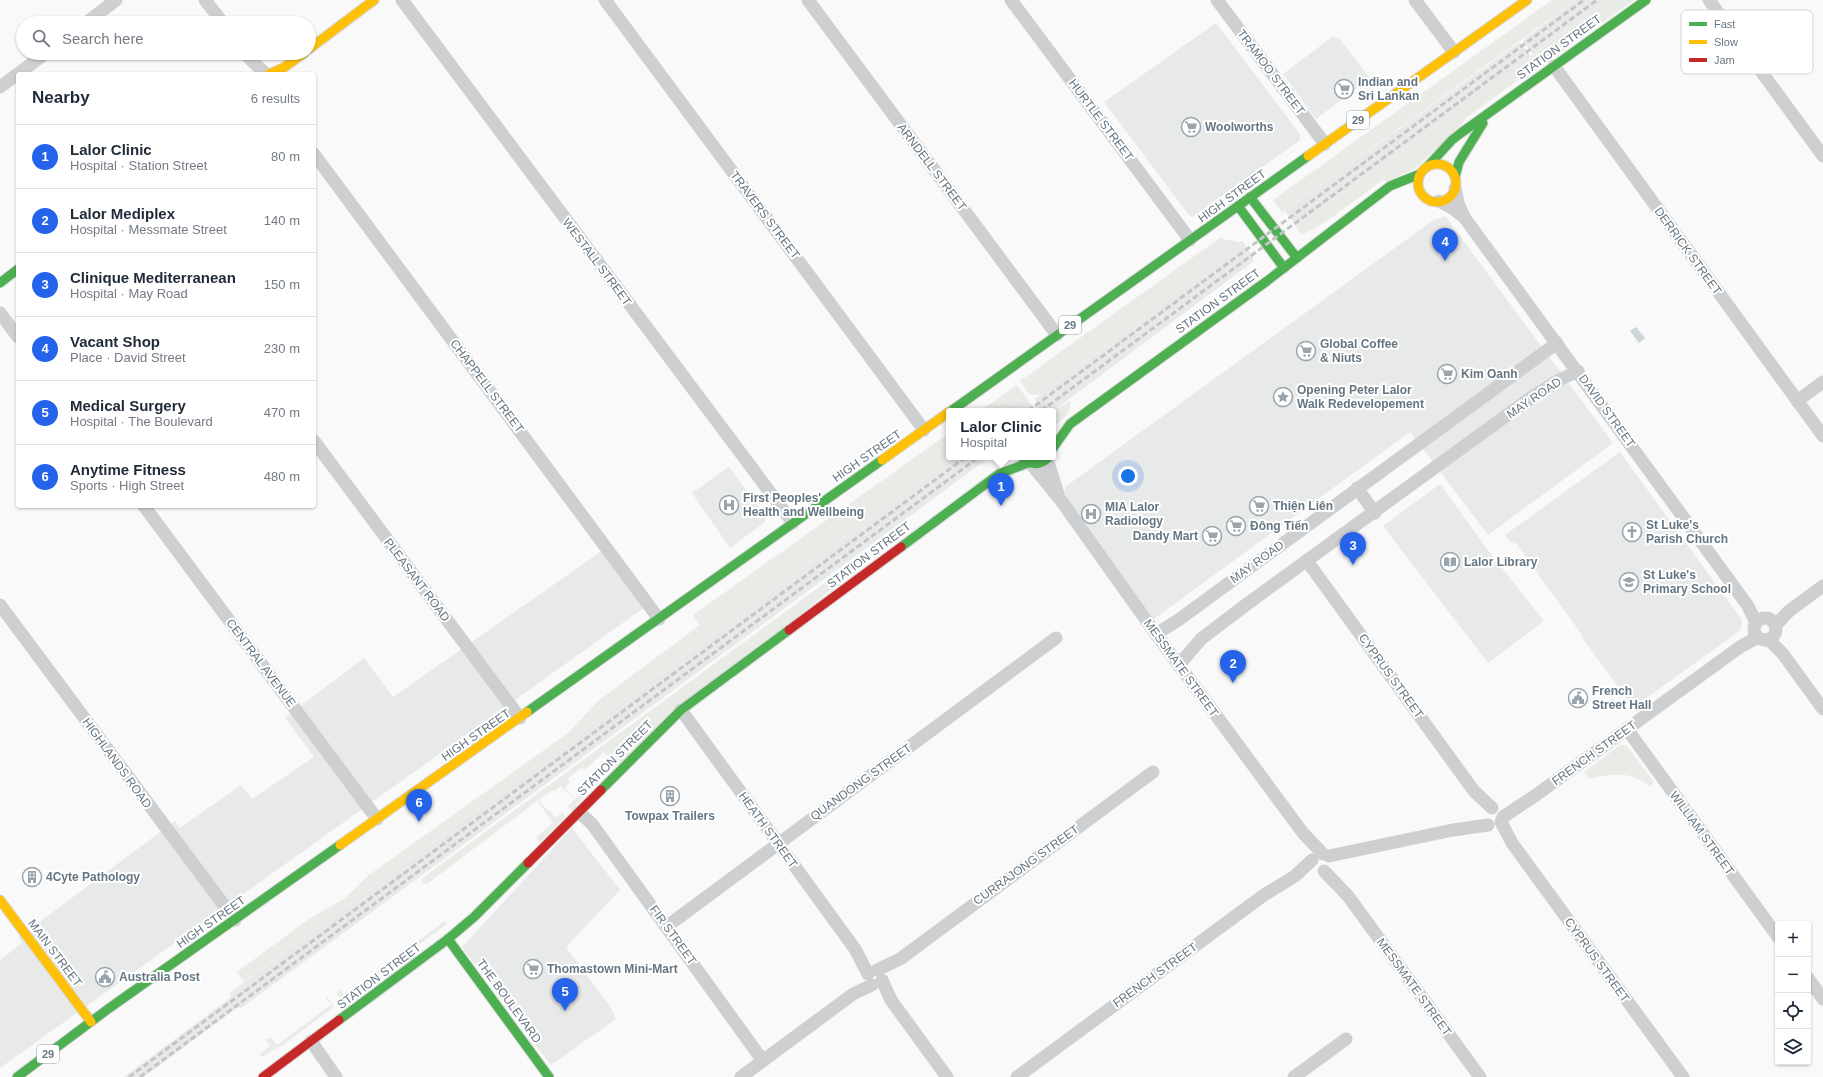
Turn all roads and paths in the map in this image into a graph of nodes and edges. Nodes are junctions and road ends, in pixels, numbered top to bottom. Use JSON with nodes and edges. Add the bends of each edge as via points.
{"nodes":[{"id":1,"x":116,"y":0,"type":"edge"},
{"id":2,"x":206,"y":0,"type":"edge"},
{"id":3,"x":374,"y":0,"type":"edge"},
{"id":4,"x":402,"y":0,"type":"edge"},
{"id":5,"x":605,"y":0,"type":"edge"},
{"id":6,"x":808,"y":0,"type":"edge"},
{"id":7,"x":1011,"y":0,"type":"edge"},
{"id":8,"x":1217,"y":0,"type":"edge"},
{"id":9,"x":1415,"y":0,"type":"edge"},
{"id":10,"x":1527,"y":0,"type":"edge"},
{"id":11,"x":1646,"y":0,"type":"edge"},
{"id":12,"x":1709,"y":0,"type":"edge"},
{"id":13,"x":1716,"y":10,"type":"edge"},
{"id":14,"x":95,"y":16,"type":"edge"},
{"id":15,"x":218,"y":16,"type":"edge"},
{"id":16,"x":316,"y":44,"type":"edge"},
{"id":17,"x":1454,"y":52,"type":"junction"},
{"id":18,"x":37,"y":60,"type":"edge"},
{"id":19,"x":249,"y":60,"type":"edge"},
{"id":20,"x":251,"y":60,"type":"edge"},
{"id":21,"x":295,"y":60,"type":"edge"},
{"id":22,"x":1554,"y":66,"type":"junction"},
{"id":23,"x":281,"y":71,"type":"edge"},
{"id":24,"x":20,"y":72,"type":"edge"},
{"id":25,"x":252,"y":72,"type":"edge"},
{"id":26,"x":265,"y":72,"type":"edge"},
{"id":27,"x":1763,"y":74,"type":"edge"},
{"id":28,"x":16,"y":75,"type":"edge"},
{"id":29,"x":0,"y":87,"type":"edge"},
{"id":30,"x":1488,"y":115,"type":"junction"},
{"id":31,"x":1325,"y":144,"type":"junction"},
{"id":32,"x":1823,"y":156,"type":"edge"},
{"id":33,"x":316,"y":157,"type":"edge"},
{"id":34,"x":1428,"y":166,"type":"junction"},
{"id":35,"x":1420,"y":174,"type":"junction"},
{"id":36,"x":1455,"y":182,"type":"junction"},
{"id":37,"x":1422,"y":194,"type":"junction"},
{"id":38,"x":1379,"y":196,"type":"junction"},
{"id":39,"x":1250,"y":197,"type":"junction"},
{"id":40,"x":1439,"y":202,"type":"junction"},
{"id":41,"x":1238,"y":206,"type":"junction"},
{"id":42,"x":1464,"y":217,"type":"junction"},
{"id":43,"x":1190,"y":240,"type":"junction"},
{"id":44,"x":1297,"y":258,"type":"junction"},
{"id":45,"x":1284,"y":268,"type":"junction"},
{"id":46,"x":16,"y":271,"type":"edge"},
{"id":47,"x":0,"y":283,"type":"edge"},
{"id":48,"x":0,"y":313,"type":"edge"},
{"id":49,"x":16,"y":334,"type":"edge"},
{"id":50,"x":1057,"y":335,"type":"junction"},
{"id":51,"x":1557,"y":343,"type":"junction"},
{"id":52,"x":1578,"y":371,"type":"junction"},
{"id":53,"x":1823,"y":382,"type":"edge"},
{"id":54,"x":1797,"y":401,"type":"junction"},
{"id":55,"x":956,"y":408,"type":"edge"},
{"id":56,"x":946,"y":415,"type":"edge"},
{"id":57,"x":1070,"y":424,"type":"junction"},
{"id":58,"x":1056,"y":429,"type":"edge"},
{"id":59,"x":924,"y":430,"type":"junction"},
{"id":60,"x":1823,"y":436,"type":"edge"},
{"id":61,"x":316,"y":444,"type":"edge"},
{"id":62,"x":1056,"y":446,"type":"edge"},
{"id":63,"x":1010,"y":460,"type":"edge"},
{"id":64,"x":1044,"y":460,"type":"edge"},
{"id":65,"x":1051,"y":460,"type":"edge"},
{"id":66,"x":1027,"y":461,"type":"edge"},
{"id":67,"x":999,"y":474,"type":"junction"},
{"id":68,"x":1357,"y":488,"type":"junction"},
{"id":69,"x":1062,"y":502,"type":"junction"},
{"id":70,"x":145,"y":508,"type":"edge"},
{"id":71,"x":1374,"y":513,"type":"junction"},
{"id":72,"x":793,"y":523,"type":"junction"},
{"id":73,"x":1307,"y":560,"type":"junction"},
{"id":74,"x":1823,"y":586,"type":"edge"},
{"id":75,"x":0,"y":605,"type":"edge"},
{"id":76,"x":659,"y":619,"type":"junction"},
{"id":77,"x":1765,"y":628,"type":"junction"},
{"id":78,"x":1156,"y":634,"type":"junction"},
{"id":79,"x":1056,"y":638,"type":"dead end"},
{"id":80,"x":1179,"y":665,"type":"junction"},
{"id":81,"x":1823,"y":709,"type":"edge"},
{"id":82,"x":681,"y":710,"type":"junction"},
{"id":83,"x":520,"y":718,"type":"junction"},
{"id":84,"x":1627,"y":729,"type":"junction"},
{"id":85,"x":1153,"y":772,"type":"dead end"},
{"id":86,"x":579,"y":812,"type":"junction"},
{"id":87,"x":1493,"y":817,"type":"junction"},
{"id":88,"x":377,"y":819,"type":"junction"},
{"id":89,"x":778,"y":844,"type":"junction"},
{"id":90,"x":1324,"y":863,"type":"junction"},
{"id":91,"x":0,"y":900,"type":"edge"},
{"id":92,"x":235,"y":920,"type":"junction"},
{"id":93,"x":666,"y":927,"type":"junction"},
{"id":94,"x":1775,"y":933,"type":"edge"},
{"id":95,"x":448,"y":939,"type":"junction"},
{"id":96,"x":875,"y":977,"type":"junction"},
{"id":97,"x":1811,"y":982,"type":"edge"},
{"id":98,"x":1823,"y":999,"type":"edge"},
{"id":99,"x":91,"y":1022,"type":"junction"},
{"id":100,"x":1346,"y":1039,"type":"dead end"},
{"id":101,"x":311,"y":1041,"type":"junction"},
{"id":102,"x":763,"y":1061,"type":"junction"},
{"id":103,"x":16,"y":1077,"type":"edge"},
{"id":104,"x":263,"y":1077,"type":"edge"},
{"id":105,"x":336,"y":1077,"type":"edge"},
{"id":106,"x":550,"y":1077,"type":"edge"},
{"id":107,"x":741,"y":1077,"type":"edge"},
{"id":108,"x":947,"y":1077,"type":"edge"},
{"id":109,"x":1018,"y":1077,"type":"edge"},
{"id":110,"x":1294,"y":1077,"type":"edge"},
{"id":111,"x":1480,"y":1077,"type":"edge"},
{"id":112,"x":1682,"y":1077,"type":"edge"}],
"edges":[{"from":1,"to":14,"type":"street"},
{"from":2,"to":15,"type":"street"},
{"from":3,"to":16,"type":"street"},
{"from":4,"to":72,"type":"street","name":"WESTALL STREET"},
{"from":5,"to":59,"type":"street","name":"TRAVERS STREET"},
{"from":6,"to":50,"type":"street","name":"ARNDELL STREET"},
{"from":7,"to":43,"type":"street","name":"HURTLE STREET"},
{"from":8,"to":31,"type":"street","name":"TRAMOO STREET"},
{"from":9,"to":17,"type":"street"},
{"from":10,"to":17,"type":"street","name":"HIGH STREET","number":"29"},
{"from":11,"to":22,"type":"street","name":"STATION STREET"},
{"from":12,"to":13,"type":"street"},
{"from":17,"to":31,"type":"street","name":"HIGH STREET","number":"29"},
{"from":18,"to":24,"type":"street"},
{"from":19,"to":25,"type":"street"},
{"from":20,"to":26,"type":"street"},
{"from":21,"to":23,"type":"street"},
{"from":22,"to":30,"type":"street","name":"STATION STREET"},
{"from":22,"to":54,"type":"street","name":"DERRICK STREET"},
{"from":27,"to":32,"type":"street"},
{"from":28,"to":29,"type":"street"},
{"from":30,"to":34,"type":"street","name":"STATION STREET","via":[[1452,140]]},
{"from":30,"to":36,"type":"street","name":"STATION STREET","via":[[1459,162]]},
{"from":31,"to":39,"type":"street","name":"HIGH STREET","number":"29"},
{"from":33,"to":76,"type":"street","name":"CHAPPELL STREET"},
{"from":34,"to":35,"type":"street"},
{"from":34,"to":36,"type":"street","via":[[1441,164],[1452,171]]},
{"from":35,"to":37,"type":"street","via":[[1418,184]]},
{"from":35,"to":38,"type":"street","name":"STATION STREET","via":[[1390,186]]},
{"from":36,"to":40,"type":"street","via":[[1449,197]]},
{"from":36,"to":42,"type":"street","name":"DAVID STREET","via":[[1458,203]]},
{"from":37,"to":38,"type":"street","name":"STATION STREET","via":[[1408,191]]},
{"from":37,"to":40,"type":"street","via":[[1431,201]]},
{"from":38,"to":44,"type":"street","name":"STATION STREET"},
{"from":39,"to":41,"type":"street","name":"HIGH STREET","number":"29"},
{"from":39,"to":44,"type":"street"},
{"from":40,"to":42,"type":"street","name":"DAVID STREET"},
{"from":41,"to":43,"type":"street","name":"HIGH STREET","number":"29"},
{"from":41,"to":45,"type":"street"},
{"from":42,"to":51,"type":"street","name":"DAVID STREET"},
{"from":43,"to":50,"type":"street","name":"HIGH STREET","number":"29"},
{"from":44,"to":45,"type":"street","name":"STATION STREET"},
{"from":45,"to":57,"type":"street","name":"STATION STREET"},
{"from":46,"to":47,"type":"street"},
{"from":48,"to":49,"type":"street"},
{"from":50,"to":55,"type":"street","name":"HIGH STREET","number":"29"},
{"from":51,"to":52,"type":"street","name":"DAVID STREET"},
{"from":51,"to":68,"type":"street","name":"MAY ROAD"},
{"from":52,"to":71,"type":"street","name":"MAY ROAD","via":[[1532,397]]},
{"from":52,"to":77,"type":"street","name":"DAVID STREET"},
{"from":53,"to":54,"type":"street"},
{"from":54,"to":60,"type":"street","name":"DERRICK STREET"},
{"from":56,"to":59,"type":"street","name":"HIGH STREET","number":"29"},
{"from":57,"to":58,"type":"street","name":"STATION STREET"},
{"from":57,"to":62,"type":"street","name":"STATION STREET"},
{"from":59,"to":72,"type":"street","name":"HIGH STREET","number":"29"},
{"from":61,"to":83,"type":"street","name":"PLEASANT ROAD"},
{"from":63,"to":67,"type":"street","name":"STATION STREET"},
{"from":64,"to":66,"type":"street","name":"STATION STREET","via":[[1040,464]]},
{"from":65,"to":69,"type":"street","name":"MESSMATE STREET"},
{"from":66,"to":67,"type":"street","name":"STATION STREET"},
{"from":66,"to":69,"type":"street","name":"MESSMATE STREET"},
{"from":67,"to":82,"type":"street","name":"STATION STREET"},
{"from":68,"to":71,"type":"street"},
{"from":68,"to":78,"type":"street","name":"MAY ROAD"},
{"from":69,"to":78,"type":"street","name":"MESSMATE STREET"},
{"from":70,"to":88,"type":"street","name":"CENTRAL AVENUE"},
{"from":71,"to":73,"type":"street","name":"MAY ROAD"},
{"from":72,"to":76,"type":"street","name":"HIGH STREET","number":"29"},
{"from":73,"to":80,"type":"street","name":"MAY ROAD","via":[[1202,638]]},
{"from":73,"to":87,"type":"street","name":"CYPRUS STREET"},
{"from":74,"to":77,"type":"street","name":"FRENCH STREET"},
{"from":75,"to":92,"type":"street","name":"HIGHLANDS ROAD"},
{"from":76,"to":83,"type":"street","name":"HIGH STREET","number":"29"},
{"from":77,"to":81,"type":"street","name":"DAVID STREET"},
{"from":77,"to":84,"type":"street","name":"FRENCH STREET"},
{"from":78,"to":80,"type":"street","name":"MESSMATE STREET"},
{"from":79,"to":89,"type":"street","name":"QUANDONG STREET"},
{"from":80,"to":90,"type":"street","name":"MESSMATE STREET"},
{"from":82,"to":86,"type":"street","name":"STATION STREET"},
{"from":82,"to":89,"type":"street","name":"HEATH STREET"},
{"from":83,"to":88,"type":"street","name":"HIGH STREET","number":"29"},
{"from":84,"to":87,"type":"street","name":"FRENCH STREET","via":[[1524,802]]},
{"from":84,"to":94,"type":"street","name":"WILLIAM STREET"},
{"from":85,"to":96,"type":"street","name":"CURRAJONG STREET"},
{"from":86,"to":93,"type":"street","name":"FIR STREET","via":[[592,824]]},
{"from":86,"to":95,"type":"street","name":"STATION STREET","via":[[474,918]]},
{"from":87,"to":90,"type":"street","name":"FRENCH STREET","via":[[1453,830],[1360,850]]},
{"from":87,"to":112,"type":"street","name":"CYPRUS STREET"},
{"from":88,"to":92,"type":"street","name":"HIGH STREET","number":"29"},
{"from":89,"to":93,"type":"street","name":"QUANDONG STREET"},
{"from":89,"to":96,"type":"street","name":"HEATH STREET"},
{"from":90,"to":109,"type":"street","name":"FRENCH STREET","via":[[1295,876],[1260,898]]},
{"from":90,"to":111,"type":"street","name":"MESSMATE STREET"},
{"from":91,"to":99,"type":"street","name":"MAIN STREET"},
{"from":92,"to":99,"type":"street","name":"HIGH STREET","number":"29"},
{"from":93,"to":102,"type":"street","name":"FIR STREET"},
{"from":95,"to":101,"type":"street","name":"STATION STREET"},
{"from":95,"to":106,"type":"street","name":"THE BOULEVARD"},
{"from":96,"to":102,"type":"street","name":"CURRAJONG STREET"},
{"from":96,"to":108,"type":"street","name":"HEATH STREET"},
{"from":97,"to":98,"type":"street"},
{"from":99,"to":103,"type":"street","name":"HIGH STREET","number":"29"},
{"from":100,"to":110,"type":"street"},
{"from":101,"to":104,"type":"street","name":"STATION STREET"},
{"from":101,"to":105,"type":"street"},
{"from":102,"to":107,"type":"street","name":"CURRAJONG STREET"}]}
